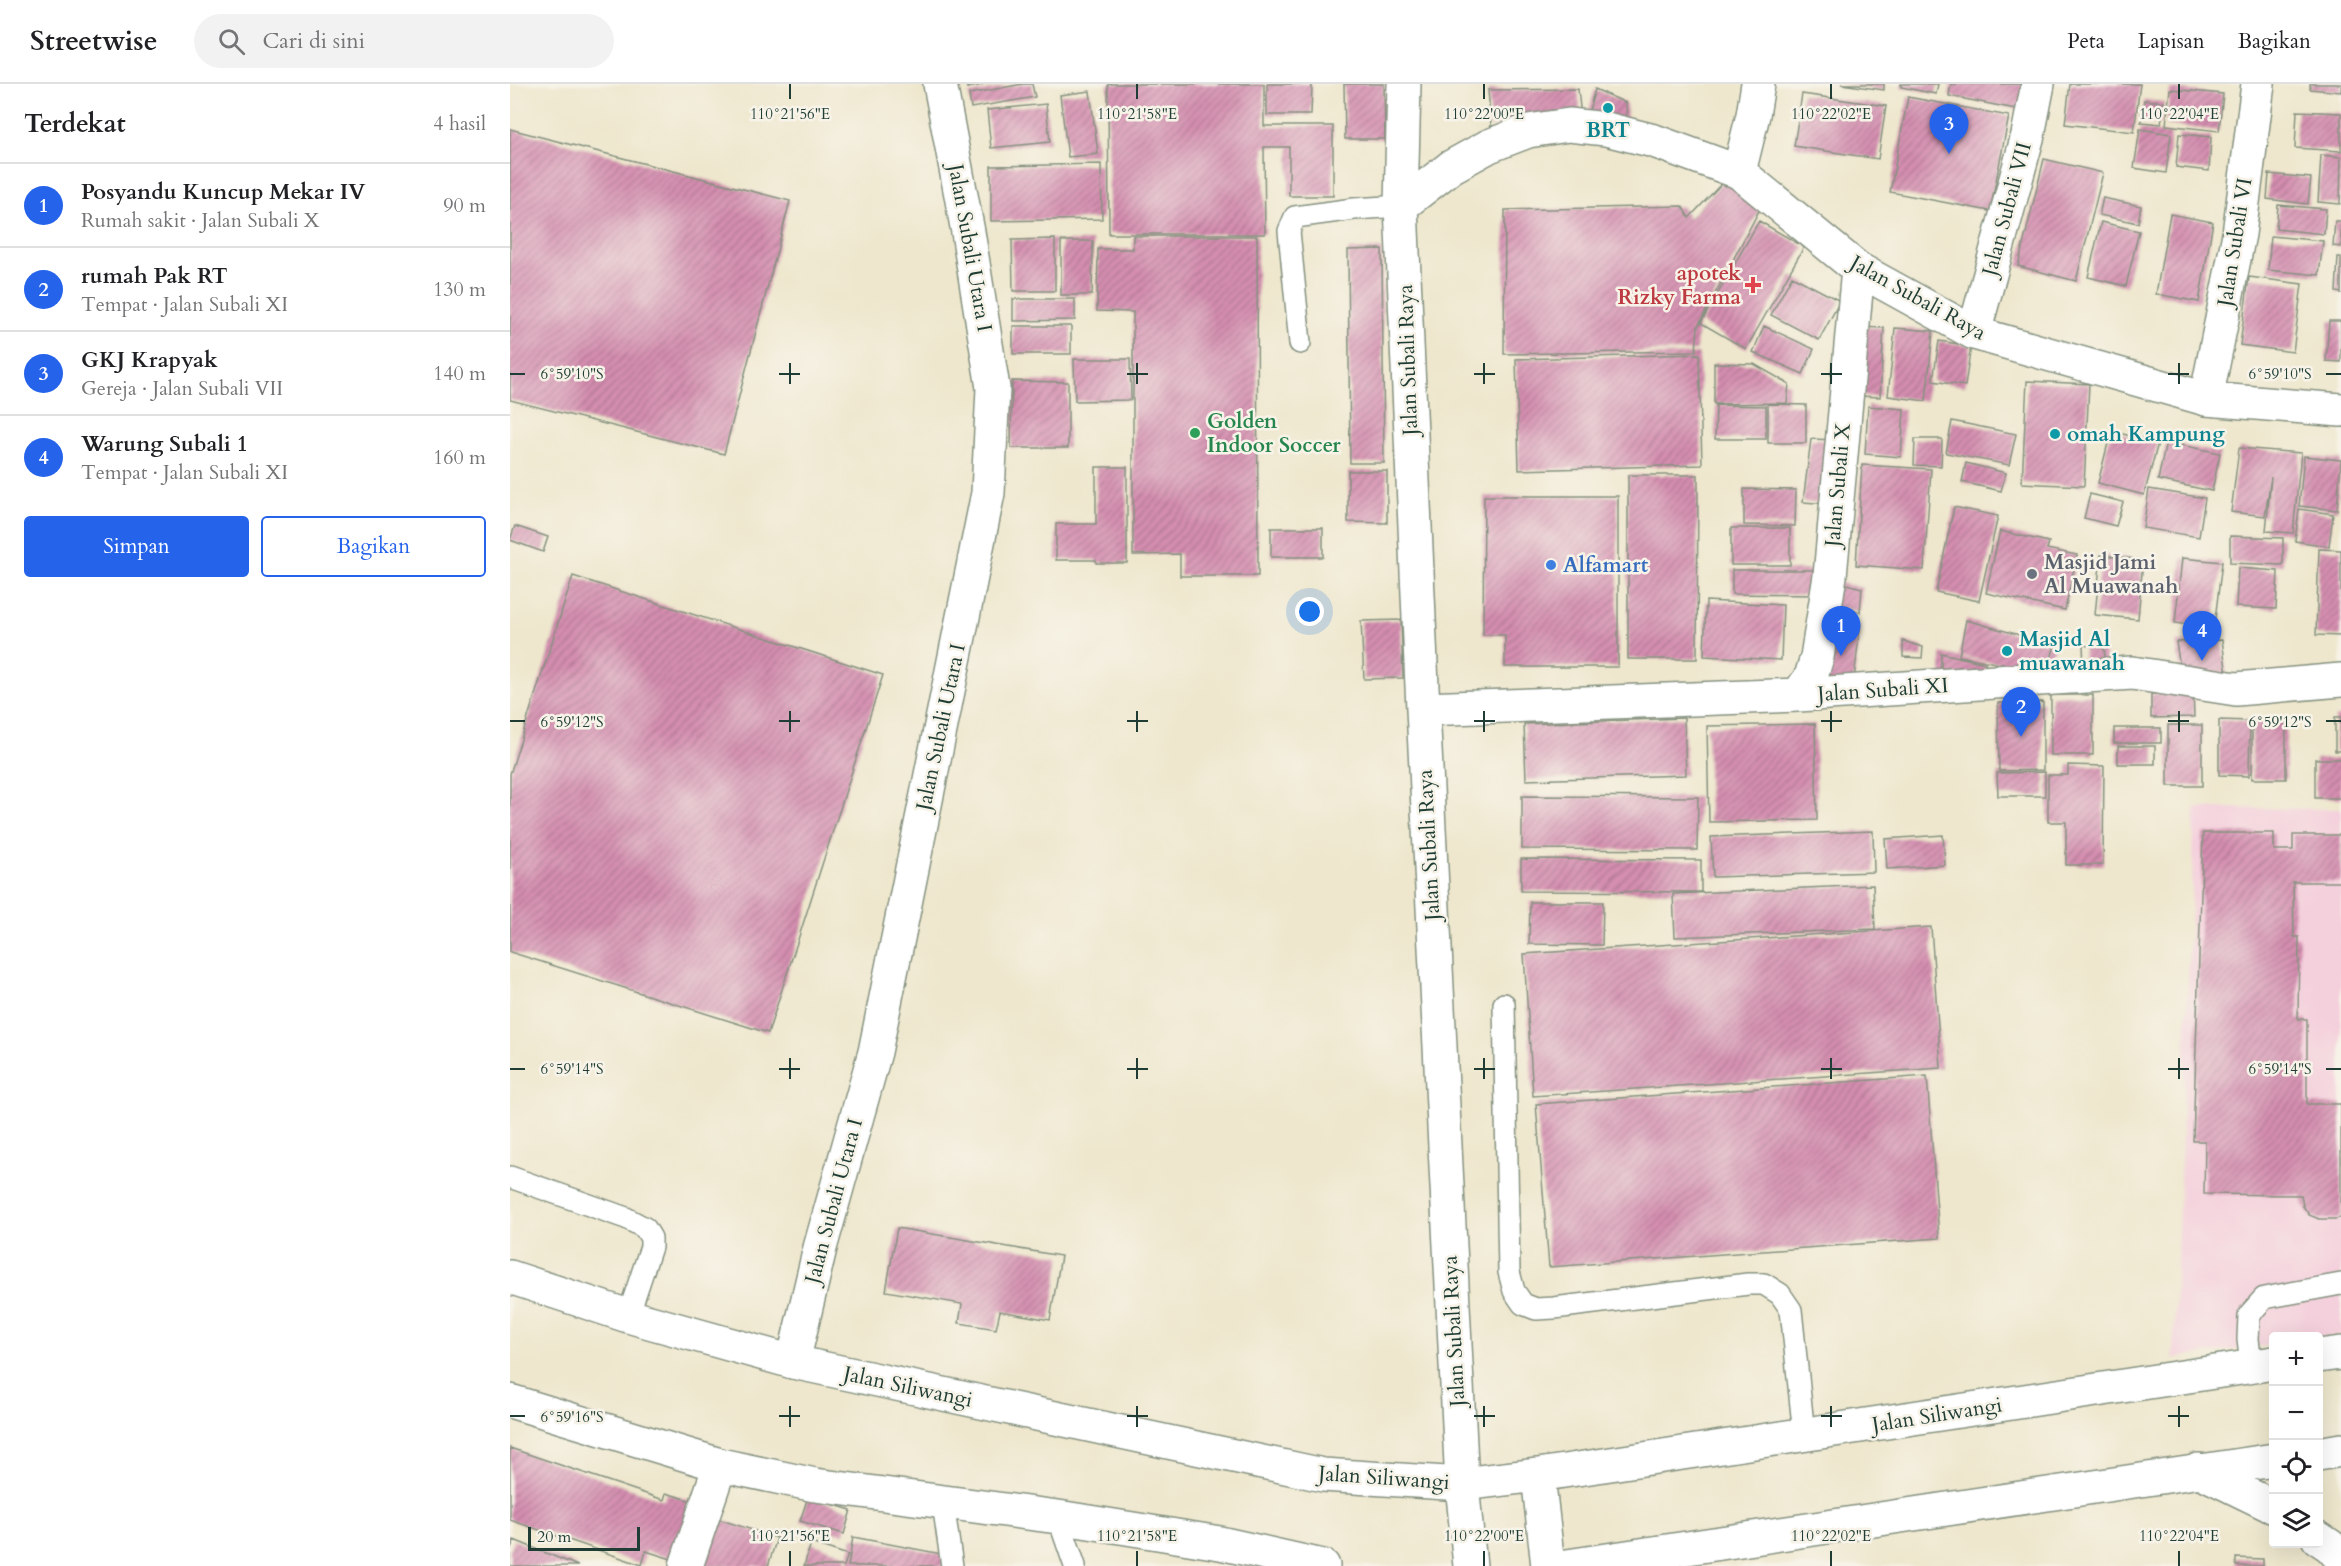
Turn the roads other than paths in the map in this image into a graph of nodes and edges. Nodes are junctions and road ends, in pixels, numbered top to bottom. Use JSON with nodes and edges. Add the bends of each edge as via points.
{"nodes":[{"id":1,"x":940,"y":84,"type":"edge"},
{"id":2,"x":1404,"y":84,"type":"edge"},
{"id":3,"x":1758,"y":84,"type":"edge"},
{"id":4,"x":2038,"y":84,"type":"edge"},
{"id":5,"x":2258,"y":84,"type":"edge"},
{"id":6,"x":1739,"y":172,"type":"junction"},
{"id":7,"x":1401,"y":206,"type":"junction"},
{"id":8,"x":1858,"y":269,"type":"junction"},
{"id":9,"x":1974,"y":333,"type":"junction"},
{"id":10,"x":1299,"y":343,"type":"dead end"},
{"id":11,"x":2206,"y":399,"type":"junction"},
{"id":12,"x":2341,"y":410,"type":"edge"},
{"id":13,"x":2341,"y":680,"type":"edge"},
{"id":14,"x":1798,"y":695,"type":"junction"},
{"id":15,"x":1423,"y":709,"type":"junction"},
{"id":16,"x":1504,"y":1004,"type":"dead end"},
{"id":17,"x":510,"y":1177,"type":"edge"},
{"id":18,"x":510,"y":1277,"type":"edge"},
{"id":19,"x":2341,"y":1284,"type":"edge"},
{"id":20,"x":628,"y":1316,"type":"junction"},
{"id":21,"x":2341,"y":1353,"type":"edge"},
{"id":22,"x":2323,"y":1355,"type":"edge"},
{"id":23,"x":793,"y":1362,"type":"junction"},
{"id":24,"x":2262,"y":1364,"type":"edge"},
{"id":25,"x":510,"y":1401,"type":"edge"},
{"id":26,"x":1804,"y":1435,"type":"junction"},
{"id":27,"x":2341,"y":1450,"type":"edge"},
{"id":28,"x":2323,"y":1453,"type":"edge"},
{"id":29,"x":2269,"y":1461,"type":"edge"},
{"id":30,"x":720,"y":1465,"type":"junction"},
{"id":31,"x":2198,"y":1470,"type":"junction"},
{"id":32,"x":1538,"y":1475,"type":"junction"},
{"id":33,"x":1462,"y":1484,"type":"junction"},
{"id":34,"x":943,"y":1503,"type":"junction"},
{"id":35,"x":2269,"y":1505,"type":"edge"},
{"id":36,"x":1058,"y":1517,"type":"junction"},
{"id":37,"x":2323,"y":1541,"type":"edge"},
{"id":38,"x":2341,"y":1558,"type":"edge"},
{"id":39,"x":686,"y":1566,"type":"edge"},
{"id":40,"x":952,"y":1566,"type":"edge"},
{"id":41,"x":1075,"y":1566,"type":"edge"},
{"id":42,"x":1323,"y":1566,"type":"edge"},
{"id":43,"x":1470,"y":1566,"type":"edge"},
{"id":44,"x":1548,"y":1566,"type":"edge"},
{"id":45,"x":1567,"y":1566,"type":"edge"}],
"edges":[{"from":1,"to":23,"type":"main road","name":"Jalan Subali Utara I","via":[[993,388],[988,493],[874,1052]]},
{"from":2,"to":7,"type":"main road","name":"Jalan Subali Raya"},
{"from":3,"to":6,"type":"main road"},
{"from":4,"to":9,"type":"main road","name":"Jalan Subali VII","via":[[2028,135]]},
{"from":5,"to":11,"type":"main road","name":"Jalan Subali VI","via":[[2239,234]]},
{"from":6,"to":7,"type":"main road","name":"Jalan Subali Raya","via":[[1654,141],[1569,125],[1528,131],[1489,146],[1451,167]]},
{"from":6,"to":8,"type":"main road","name":"Jalan Subali Raya"},
{"from":7,"to":10,"type":"lane","via":[[1295,218],[1289,231]]},
{"from":7,"to":15,"type":"main road","name":"Jalan Subali Raya"},
{"from":8,"to":9,"type":"main road","name":"Jalan Subali Raya"},
{"from":8,"to":14,"type":"main road","name":"Jalan Subali X","via":[[1830,576],[1817,657],[1811,676]]},
{"from":9,"to":11,"type":"main road","name":"Jalan Subali Raya"},
{"from":11,"to":12,"type":"main road","name":"Jalan Subali Raya"},
{"from":13,"to":14,"type":"main road","name":"Jalan Subali XI","via":[[2236,689],[2132,673]]},
{"from":14,"to":15,"type":"main road","name":"Jalan Subali XI"},
{"from":15,"to":33,"type":"main road","name":"Jalan Subali Raya"},
{"from":16,"to":26,"type":"lane","via":[[1509,1272],[1523,1305],[1554,1308],[1717,1286],[1764,1284],[1780,1294],[1791,1310]]},
{"from":17,"to":20,"type":"lane","via":[[645,1228],[651,1247]]},
{"from":18,"to":20,"type":"main road","name":"Jalan Siliwangi"},
{"from":19,"to":24,"type":"lane","via":[[2264,1298],[2249,1315],[2248,1339]]},
{"from":20,"to":23,"type":"main road","name":"Jalan Siliwangi"},
{"from":21,"to":22,"type":"main road"},
{"from":23,"to":33,"type":"main road","name":"Jalan Siliwangi","via":[[1323,1475]]},
{"from":24,"to":26,"type":"main road","name":"Jalan Siliwangi"},
{"from":25,"to":30,"type":"main road"},
{"from":26,"to":32,"type":"main road","name":"Jalan Siliwangi"},
{"from":27,"to":28,"type":"main road"},
{"from":29,"to":31,"type":"main road"},
{"from":30,"to":34,"type":"main road","via":[[815,1485]]},
{"from":30,"to":39,"type":"main road"},
{"from":31,"to":35,"type":"main road"},
{"from":31,"to":45,"type":"main road"},
{"from":32,"to":33,"type":"main road","name":"Jalan Siliwangi"},
{"from":32,"to":44,"type":"main road"},
{"from":33,"to":43,"type":"main road","name":"Jalan Subali Raya"},
{"from":34,"to":36,"type":"main road"},
{"from":34,"to":40,"type":"lane"},
{"from":36,"to":41,"type":"lane"},
{"from":36,"to":42,"type":"main road","via":[[1220,1543]]},
{"from":37,"to":38,"type":"main road"}]}
